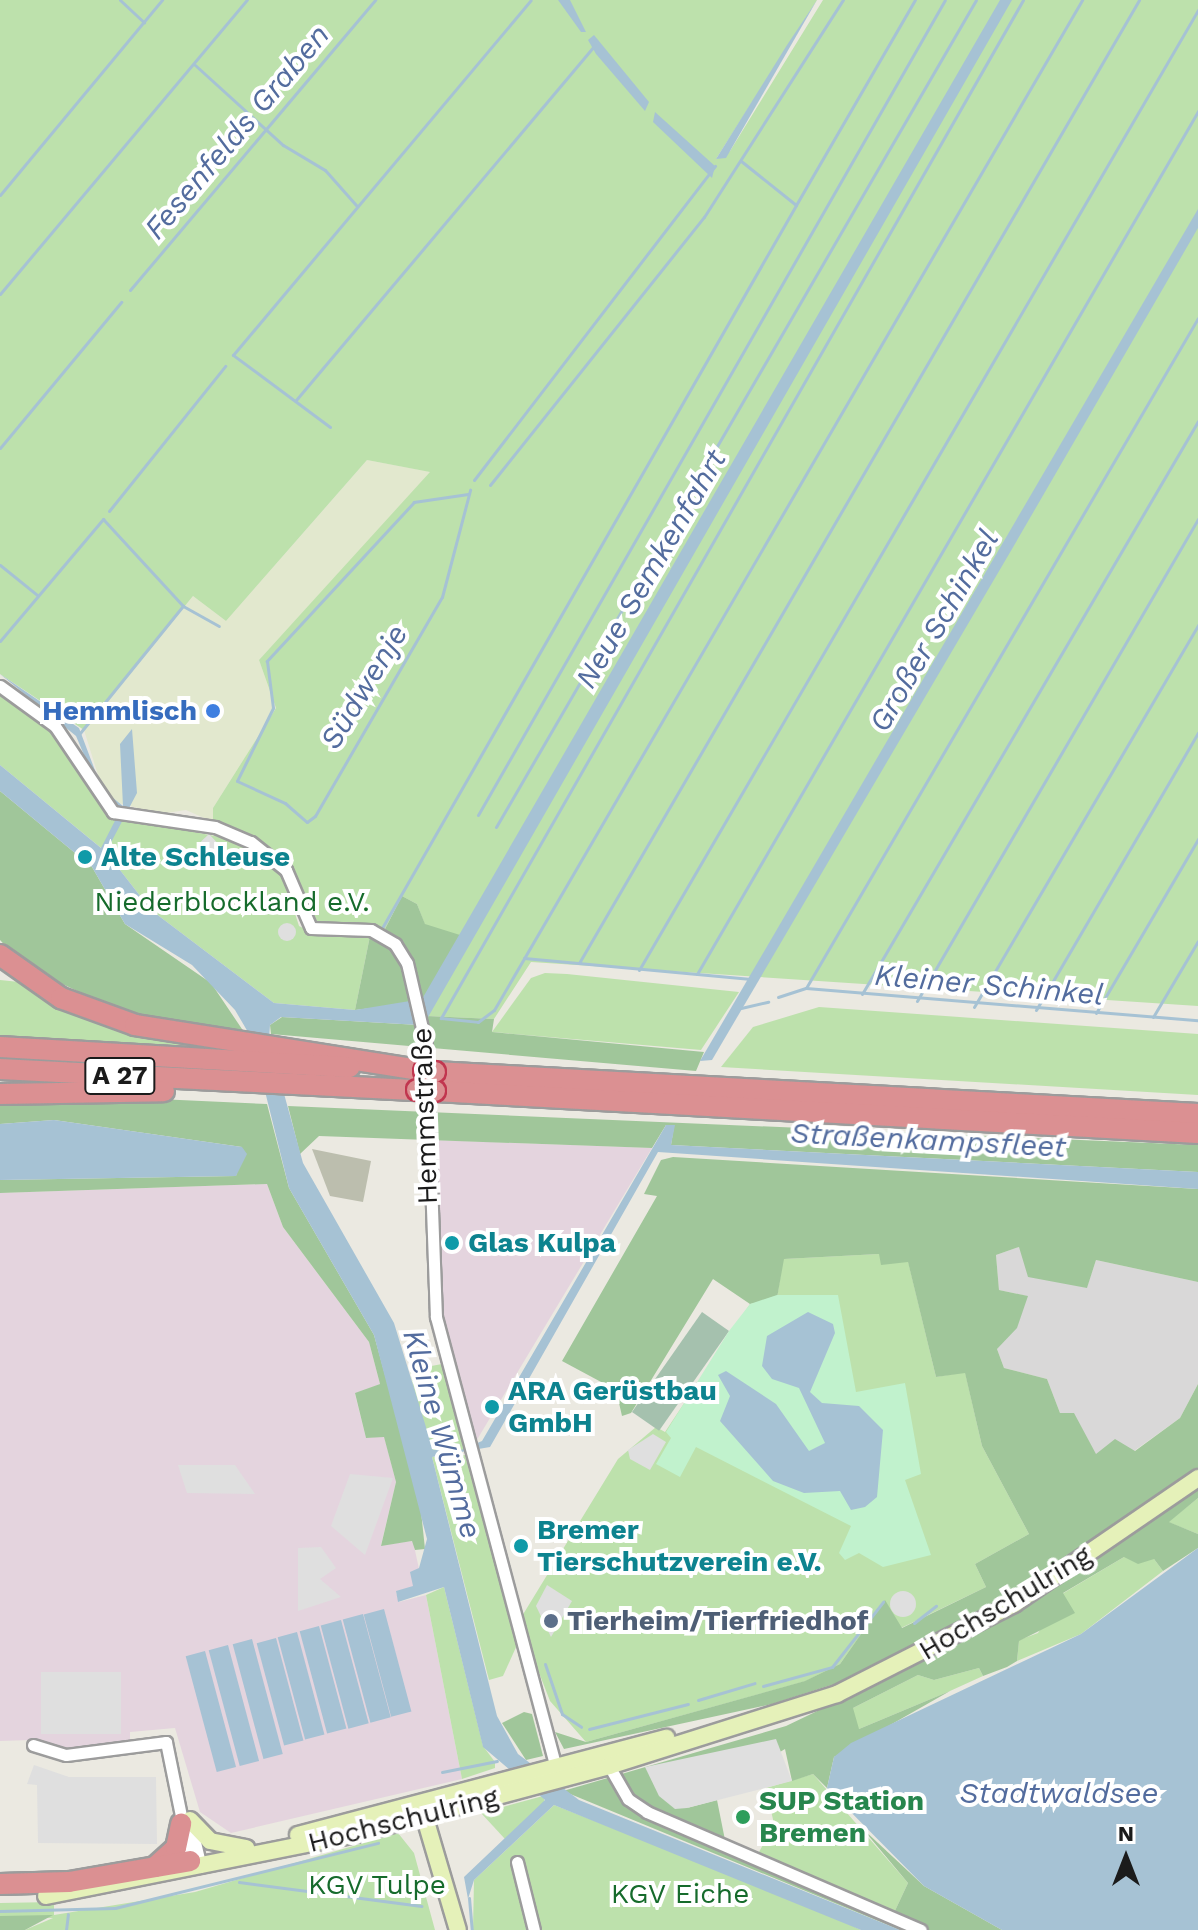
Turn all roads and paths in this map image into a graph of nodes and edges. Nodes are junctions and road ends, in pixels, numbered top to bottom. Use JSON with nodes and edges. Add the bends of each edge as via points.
{"nodes":[{"id":1,"x":0,"y":686,"type":"edge"},
{"id":2,"x":0,"y":955,"type":"edge"},
{"id":3,"x":0,"y":1047,"type":"edge"},
{"id":4,"x":227,"y":1050,"type":"junction"},
{"id":5,"x":0,"y":1069,"type":"edge"},
{"id":6,"x":424,"y":1077,"type":"junction"},
{"id":7,"x":240,"y":1088,"type":"junction"},
{"id":8,"x":0,"y":1094,"type":"edge"},
{"id":9,"x":1198,"y":1114,"type":"edge"},
{"id":10,"x":1198,"y":1133,"type":"edge"},
{"id":11,"x":1198,"y":1478,"type":"edge"},
{"id":12,"x":754,"y":1720,"type":"junction"},
{"id":13,"x":33,"y":1745,"type":"dead end"},
{"id":14,"x":609,"y":1766,"type":"junction"},
{"id":15,"x":553,"y":1774,"type":"junction"},
{"id":16,"x":423,"y":1809,"type":"junction"},
{"id":17,"x":184,"y":1817,"type":"junction"},
{"id":18,"x":246,"y":1848,"type":"junction"},
{"id":19,"x":517,"y":1862,"type":"dead end"},
{"id":20,"x":196,"y":1866,"type":"junction"},
{"id":21,"x":152,"y":1869,"type":"junction"},
{"id":22,"x":0,"y":1876,"type":"edge"},
{"id":23,"x":94,"y":1877,"type":"junction"},
{"id":24,"x":0,"y":1884,"type":"edge"},
{"id":25,"x":0,"y":1895,"type":"edge"},
{"id":26,"x":46,"y":1896,"type":"joint"},
{"id":27,"x":458,"y":1930,"type":"edge"},
{"id":28,"x":534,"y":1930,"type":"edge"},
{"id":29,"x":921,"y":1930,"type":"edge"}],
"edges":[{"from":1,"to":15,"type":"street","name":"Hemmstraße","via":[[55,726],[113,812],[126,819],[215,827],[251,842],[286,870],[301,917],[330,933],[383,934],[407,963],[423,1022],[436,1317]]},
{"from":2,"to":4,"type":"highway","via":[[61,998],[98,1014]]},
{"from":3,"to":4,"type":"highway","number":"A 27"},
{"from":4,"to":6,"type":"highway"},
{"from":5,"to":7,"type":"highway","number":"A 27"},
{"from":6,"to":7,"type":"highway"},
{"from":6,"to":9,"type":"highway"},
{"from":6,"to":10,"type":"highway"},
{"from":7,"to":8,"type":"highway"},
{"from":11,"to":12,"type":"street","name":"Hochschulring","via":[[954,1638],[837,1694]]},
{"from":12,"to":14,"type":"street","name":"Hochschulring"},
{"from":12,"to":15,"type":"street","name":"Hochschulring"},
{"from":13,"to":17,"type":"street","via":[[66,1755],[166,1742]]},
{"from":14,"to":15,"type":"street","name":"Hochschulring"},
{"from":14,"to":29,"type":"street","via":[[628,1799],[647,1812]]},
{"from":15,"to":16,"type":"street","name":"Hochschulring"},
{"from":16,"to":18,"type":"street","name":"Hochschulring"},
{"from":16,"to":20,"type":"street","name":"Hochschulring"},
{"from":16,"to":27,"type":"street"},
{"from":17,"to":18,"type":"street","via":[[210,1841]]},
{"from":17,"to":20,"type":"street"},
{"from":17,"to":21,"type":"highway","via":[[176,1848]]},
{"from":18,"to":20,"type":"street","name":"Hochschulring"},
{"from":19,"to":28,"type":"street"},
{"from":20,"to":21,"type":"highway"},
{"from":20,"to":26,"type":"street","name":"Hochschulring"},
{"from":21,"to":23,"type":"highway"},
{"from":22,"to":23,"type":"highway"},
{"from":23,"to":24,"type":"highway"},
{"from":25,"to":26,"type":"highway"}]}
